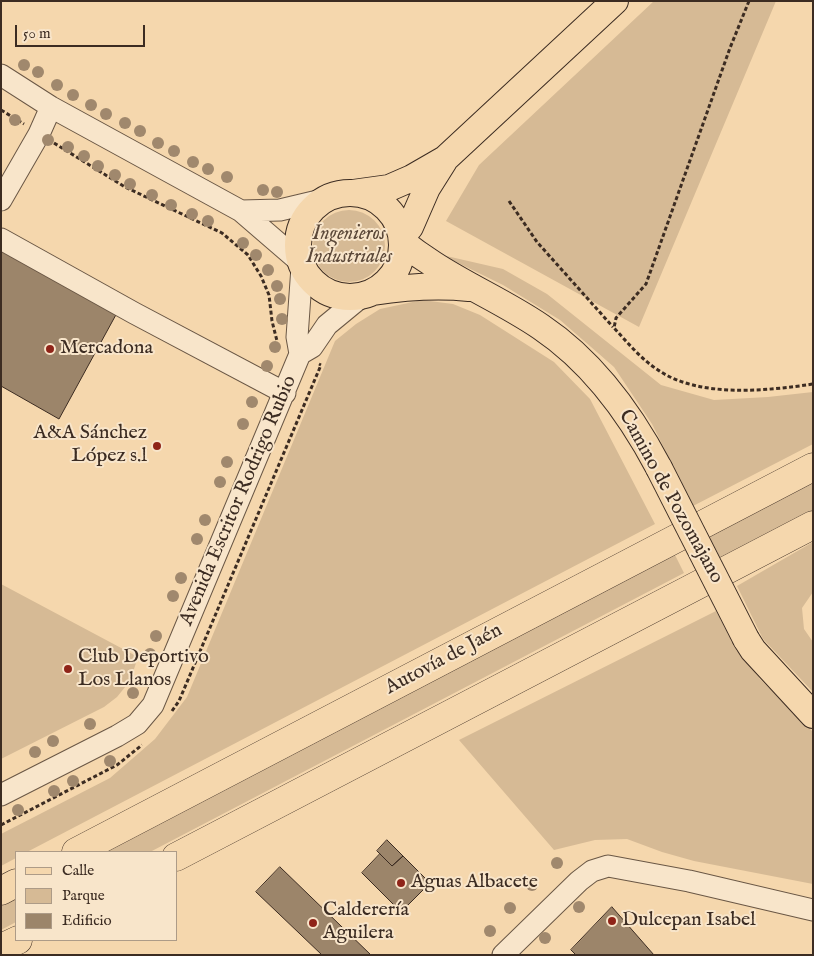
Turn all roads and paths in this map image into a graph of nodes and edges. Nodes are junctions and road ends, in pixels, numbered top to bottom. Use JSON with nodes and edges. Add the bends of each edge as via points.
{"nodes":[{"id":1,"x":615,"y":1,"type":"edge"},
{"id":2,"x":749,"y":1,"type":"edge"},
{"id":3,"x":1,"y":75,"type":"edge"},
{"id":4,"x":51,"y":107,"type":"junction"},
{"id":5,"x":1,"y":110,"type":"edge"},
{"id":6,"x":39,"y":134,"type":"junction"},
{"id":7,"x":445,"y":159,"type":"junction"},
{"id":8,"x":353,"y":193,"type":"junction"},
{"id":9,"x":1,"y":200,"type":"edge"},
{"id":10,"x":322,"y":200,"type":"junction"},
{"id":11,"x":509,"y":200,"type":"dead end"},
{"id":12,"x":241,"y":211,"type":"junction"},
{"id":13,"x":1,"y":239,"type":"edge"},
{"id":14,"x":402,"y":239,"type":"junction"},
{"id":15,"x":300,"y":264,"type":"junction"},
{"id":16,"x":475,"y":288,"type":"junction"},
{"id":17,"x":367,"y":294,"type":"junction"},
{"id":18,"x":614,"y":328,"type":"junction"},
{"id":19,"x":300,"y":354,"type":"junction"},
{"id":20,"x":813,"y":384,"type":"edge"},
{"id":21,"x":284,"y":393,"type":"junction"},
{"id":22,"x":813,"y":467,"type":"edge"},
{"id":23,"x":813,"y":526,"type":"edge"},
{"id":24,"x":169,"y":715,"type":"dead end"},
{"id":25,"x":813,"y":715,"type":"edge"},
{"id":26,"x":147,"y":741,"type":"dead end"},
{"id":27,"x":1,"y":795,"type":"edge"},
{"id":28,"x":1,"y":825,"type":"edge"},
{"id":29,"x":78,"y":851,"type":"edge"},
{"id":30,"x":178,"y":856,"type":"edge"},
{"id":31,"x":15,"y":884,"type":"edge"},
{"id":32,"x":1,"y":891,"type":"edge"},
{"id":33,"x":810,"y":907,"type":"edge"},
{"id":34,"x":16,"y":941,"type":"edge"},
{"id":35,"x":1,"y":948,"type":"edge"},
{"id":36,"x":503,"y":955,"type":"edge"}],
"edges":[{"from":1,"to":7,"type":"main road"},
{"from":2,"to":18,"type":"path","via":[[646,284],[616,318]]},
{"from":3,"to":4,"type":"street"},
{"from":4,"to":6,"type":"street"},
{"from":4,"to":12,"type":"street"},
{"from":5,"to":6,"type":"path"},
{"from":6,"to":9,"type":"street"},
{"from":6,"to":19,"type":"path","via":[[125,187],[222,233],[248,255],[261,276],[269,295],[278,344]]},
{"from":7,"to":8,"type":"main road","via":[[389,188]]},
{"from":7,"to":14,"type":"main road"},
{"from":8,"to":10,"type":"main road","via":[[337,194]]},
{"from":8,"to":14,"type":"main road","via":[[367,196],[390,211]]},
{"from":10,"to":12,"type":"street","via":[[280,210]]},
{"from":10,"to":15,"type":"main road","via":[[300,227],[297,244]]},
{"from":11,"to":18,"type":"path","via":[[537,242]]},
{"from":12,"to":15,"type":"street"},
{"from":13,"to":21,"type":"street"},
{"from":14,"to":16,"type":"main road","name":"Camino de Pozomajano","via":[[433,265]]},
{"from":14,"to":17,"type":"main road","via":[[397,269],[387,283]]},
{"from":15,"to":17,"type":"main road","via":[[312,282],[326,293],[344,298]]},
{"from":15,"to":19,"type":"street","name":"Avenida Escritor Rodrigo Rubio","via":[[297,337]]},
{"from":16,"to":17,"type":"main road","name":"Camino de Pozomajano","via":[[397,288]]},
{"from":16,"to":25,"type":"main road","name":"Camino de Pozomajano","bridge":true,"via":[[543,328],[572,350],[622,406],[642,435],[746,639]]},
{"from":17,"to":19,"type":"street","name":"Avenida Escritor Rodrigo Rubio","via":[[327,325],[312,347]]},
{"from":18,"to":20,"type":"path","via":[[641,358],[680,382],[722,389],[776,389]]},
{"from":19,"to":21,"type":"street","name":"Avenida Escritor Rodrigo Rubio"},
{"from":19,"to":24,"type":"path","via":[[320,365],[180,701]]},
{"from":21,"to":27,"type":"street","name":"Avenida Escritor Rodrigo Rubio","via":[[153,705],[137,724],[117,736]]},
{"from":22,"to":29,"type":"highway","name":"Autovía de Jaén"},
{"from":23,"to":30,"type":"highway"},
{"from":26,"to":28,"type":"path","via":[[117,765]]},
{"from":31,"to":32,"type":"highway"},
{"from":33,"to":36,"type":"street","via":[[608,866],[592,871],[579,881]]},
{"from":34,"to":35,"type":"highway"}]}
